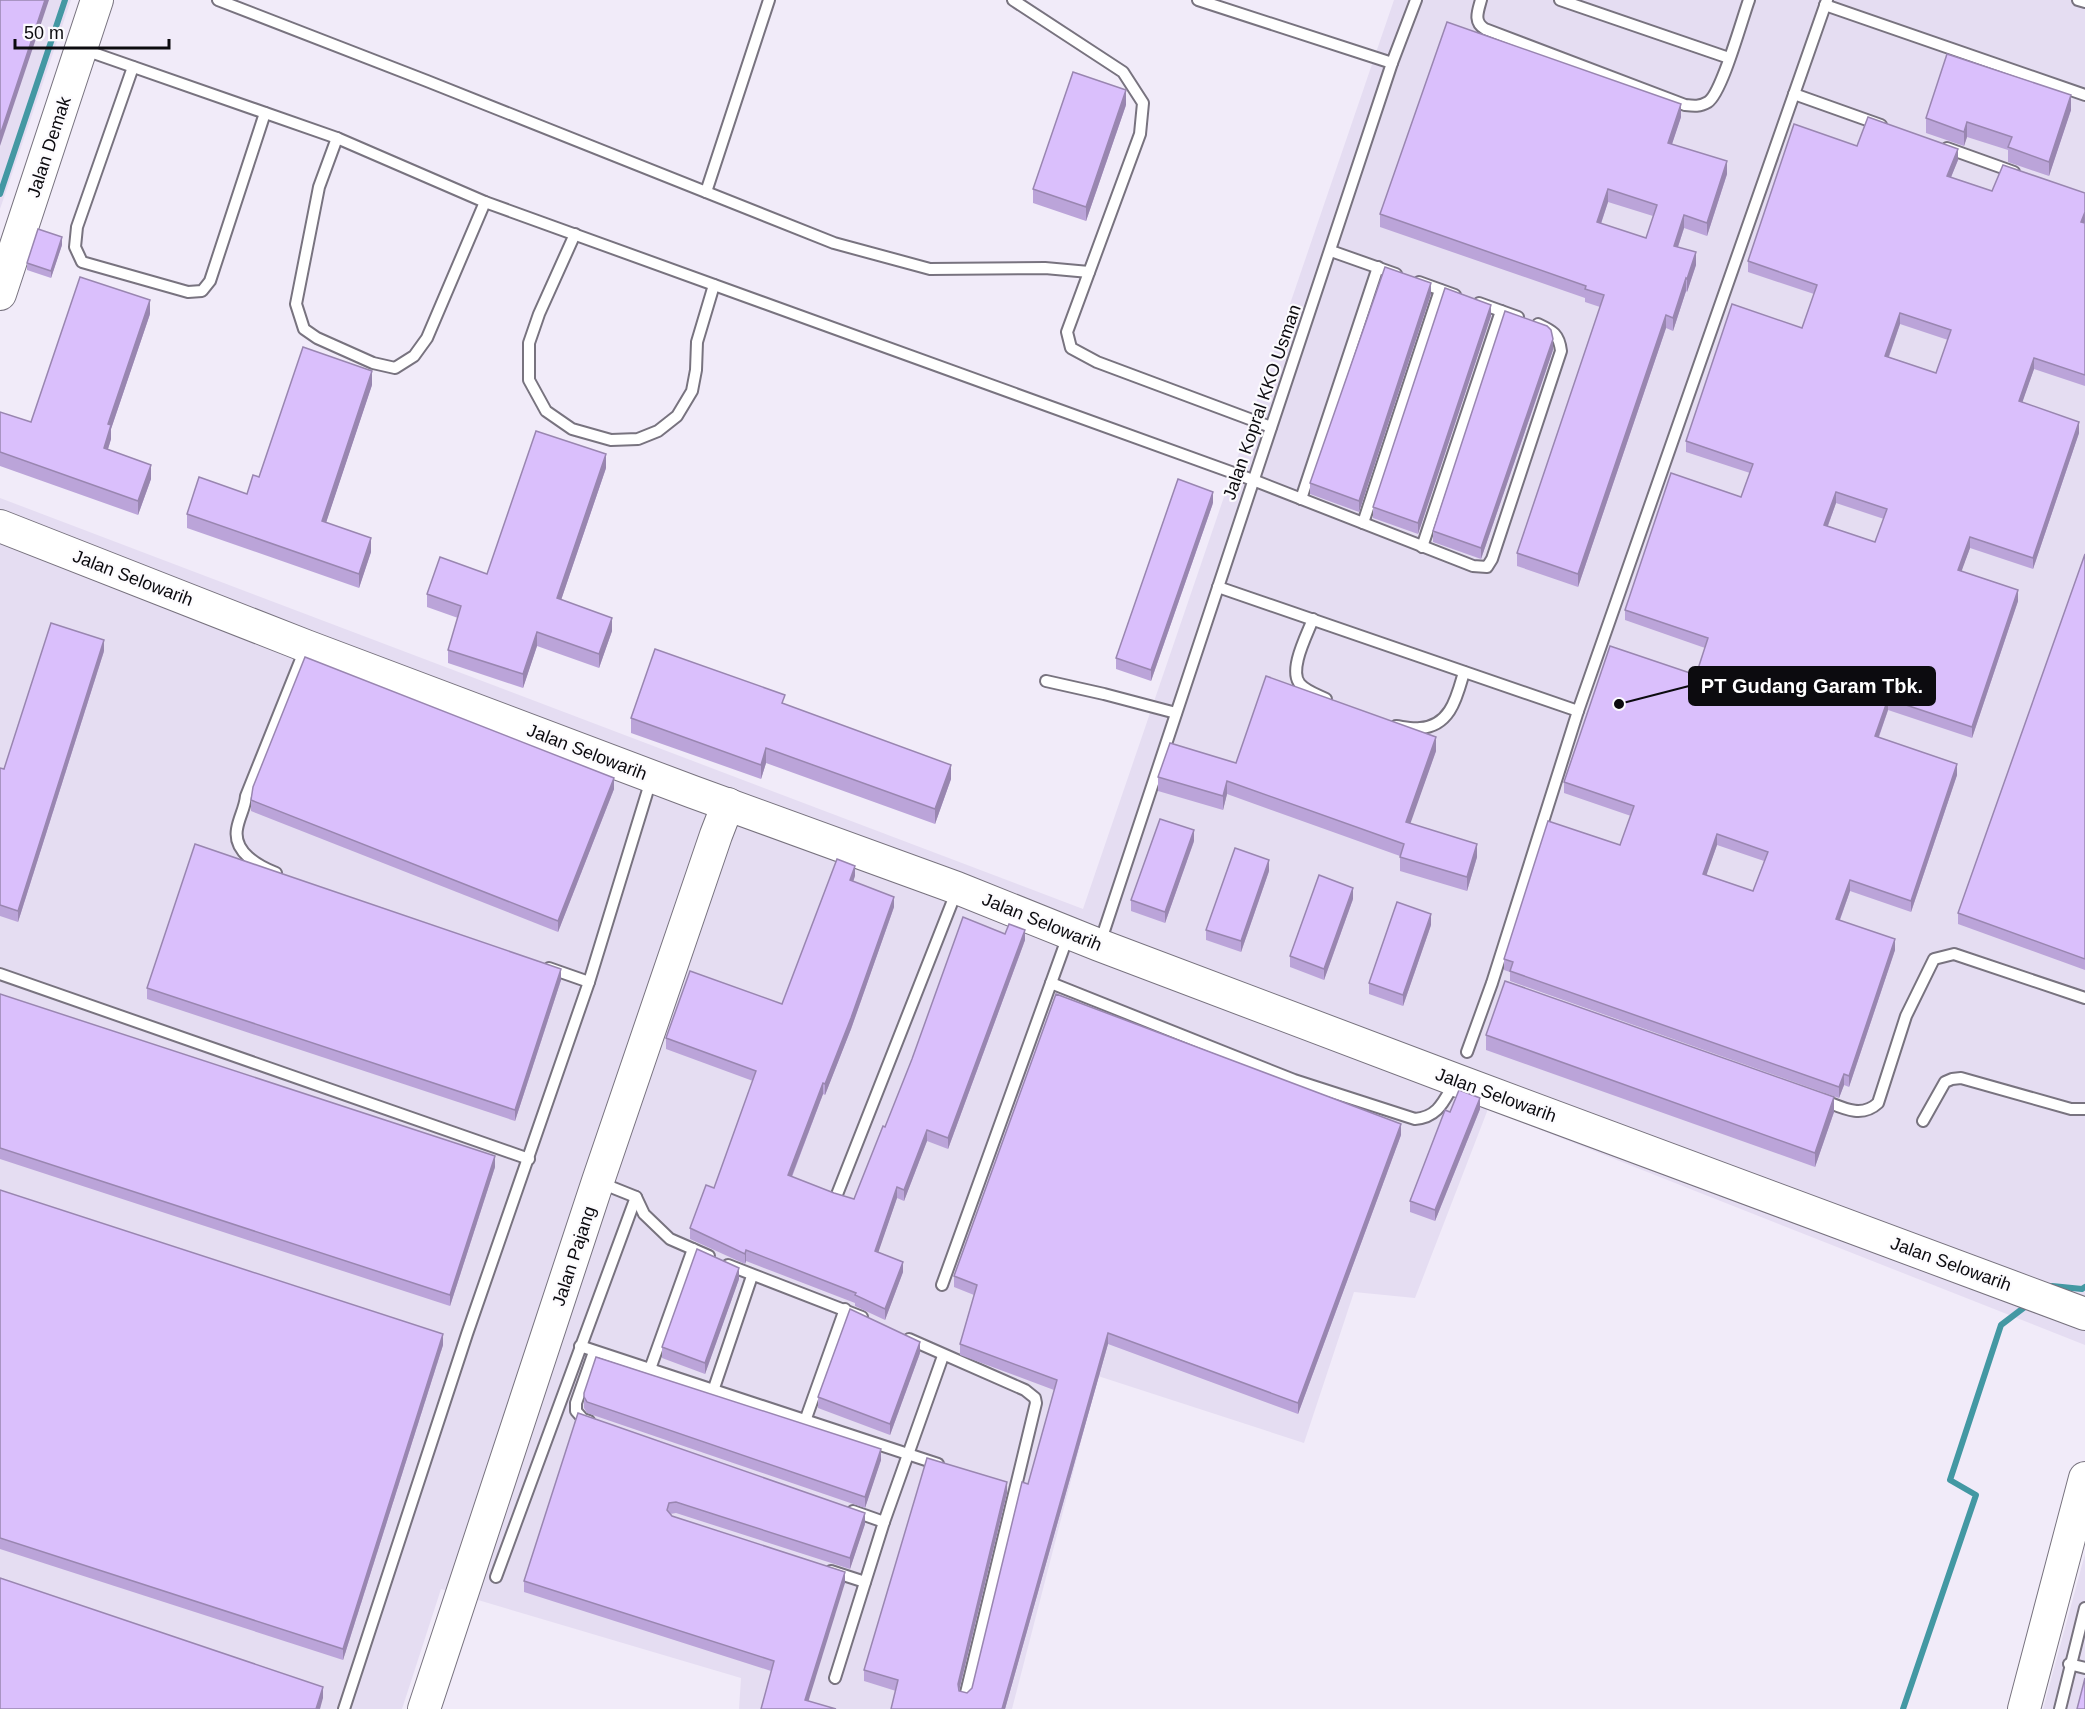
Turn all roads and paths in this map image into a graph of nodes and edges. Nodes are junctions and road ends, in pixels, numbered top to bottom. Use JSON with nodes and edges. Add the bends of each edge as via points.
{"nodes":[{"id":1,"x":97,"y":0,"type":"edge"},
{"id":2,"x":218,"y":0,"type":"edge"},
{"id":3,"x":769,"y":0,"type":"edge"},
{"id":4,"x":1013,"y":0,"type":"edge"},
{"id":5,"x":1198,"y":0,"type":"edge"},
{"id":6,"x":1416,"y":0,"type":"edge"},
{"id":7,"x":1481,"y":0,"type":"edge"},
{"id":8,"x":1560,"y":0,"type":"edge"},
{"id":9,"x":2078,"y":0,"type":"edge"},
{"id":10,"x":1746,"y":1,"type":"edge"},
{"id":11,"x":1826,"y":2,"type":"edge"},
{"id":12,"x":2085,"y":3,"type":"edge"},
{"id":13,"x":82,"y":49,"type":"junction"},
{"id":14,"x":1729,"y":58,"type":"junction"},
{"id":15,"x":1392,"y":63,"type":"junction"},
{"id":16,"x":133,"y":67,"type":"junction"},
{"id":17,"x":1794,"y":94,"type":"junction"},
{"id":18,"x":2085,"y":95,"type":"edge"},
{"id":19,"x":265,"y":113,"type":"junction"},
{"id":20,"x":1894,"y":130,"type":"edge"},
{"id":21,"x":337,"y":138,"type":"junction"},
{"id":22,"x":1939,"y":146,"type":"edge"},
{"id":23,"x":2029,"y":177,"type":"edge"},
{"id":24,"x":706,"y":192,"type":"junction"},
{"id":25,"x":485,"y":202,"type":"junction"},
{"id":26,"x":575,"y":234,"type":"junction"},
{"id":27,"x":1331,"y":251,"type":"junction"},
{"id":28,"x":1378,"y":267,"type":"junction"},
{"id":29,"x":1089,"y":272,"type":"junction"},
{"id":30,"x":714,"y":285,"type":"junction"},
{"id":31,"x":1440,"y":290,"type":"junction"},
{"id":32,"x":0,"y":294,"type":"edge"},
{"id":33,"x":1501,"y":311,"type":"junction"},
{"id":34,"x":1271,"y":427,"type":"junction"},
{"id":35,"x":1253,"y":480,"type":"junction"},
{"id":36,"x":1301,"y":499,"type":"junction"},
{"id":37,"x":1363,"y":523,"type":"junction"},
{"id":38,"x":0,"y":526,"type":"edge"},
{"id":39,"x":1422,"y":547,"type":"junction"},
{"id":40,"x":1218,"y":587,"type":"junction"},
{"id":41,"x":1313,"y":620,"type":"junction"},
{"id":42,"x":306,"y":646,"type":"junction"},
{"id":43,"x":1464,"y":672,"type":"junction"},
{"id":44,"x":1046,"y":681,"type":"dead end"},
{"id":45,"x":1336,"y":703,"type":"edge"},
{"id":46,"x":1578,"y":711,"type":"junction"},
{"id":47,"x":1176,"y":713,"type":"junction"},
{"id":48,"x":1385,"y":722,"type":"edge"},
{"id":49,"x":652,"y":777,"type":"junction"},
{"id":50,"x":728,"y":804,"type":"junction"},
{"id":51,"x":288,"y":876,"type":"edge"},
{"id":52,"x":957,"y":888,"type":"junction"},
{"id":53,"x":1069,"y":933,"type":"junction"},
{"id":54,"x":1099,"y":945,"type":"junction"},
{"id":55,"x":533,"y":963,"type":"edge"},
{"id":56,"x":0,"y":974,"type":"edge"},
{"id":57,"x":589,"y":982,"type":"junction"},
{"id":58,"x":1051,"y":983,"type":"junction"},
{"id":59,"x":1492,"y":983,"type":"junction"},
{"id":60,"x":1504,"y":987,"type":"edge"},
{"id":61,"x":2085,"y":998,"type":"edge"},
{"id":62,"x":1467,"y":1052,"type":"dead end"},
{"id":63,"x":1456,"y":1080,"type":"junction"},
{"id":64,"x":1809,"y":1095,"type":"edge"},
{"id":65,"x":2085,"y":1109,"type":"edge"},
{"id":66,"x":1923,"y":1121,"type":"dead end"},
{"id":67,"x":529,"y":1159,"type":"junction"},
{"id":68,"x":598,"y":1181,"type":"junction"},
{"id":69,"x":636,"y":1197,"type":"junction"},
{"id":70,"x":836,"y":1197,"type":"edge"},
{"id":71,"x":693,"y":1249,"type":"junction"},
{"id":72,"x":752,"y":1275,"type":"junction"},
{"id":73,"x":942,"y":1285,"type":"dead end"},
{"id":74,"x":844,"y":1309,"type":"junction"},
{"id":75,"x":2085,"y":1314,"type":"edge"},
{"id":76,"x":874,"y":1323,"type":"edge"},
{"id":77,"x":903,"y":1337,"type":"edge"},
{"id":78,"x":580,"y":1346,"type":"junction"},
{"id":79,"x":594,"y":1352,"type":"junction"},
{"id":80,"x":942,"y":1356,"type":"junction"},
{"id":81,"x":650,"y":1370,"type":"junction"},
{"id":82,"x":713,"y":1391,"type":"junction"},
{"id":83,"x":805,"y":1421,"type":"junction"},
{"id":84,"x":605,"y":1426,"type":"edge"},
{"id":85,"x":908,"y":1455,"type":"junction"},
{"id":86,"x":951,"y":1468,"type":"edge"},
{"id":87,"x":2085,"y":1478,"type":"edge"},
{"id":88,"x":840,"y":1507,"type":"edge"},
{"id":89,"x":884,"y":1522,"type":"junction"},
{"id":90,"x":820,"y":1567,"type":"edge"},
{"id":91,"x":496,"y":1577,"type":"dead end"},
{"id":92,"x":865,"y":1582,"type":"junction"},
{"id":93,"x":2085,"y":1608,"type":"edge"},
{"id":94,"x":2069,"y":1664,"type":"junction"},
{"id":95,"x":2085,"y":1668,"type":"edge"},
{"id":96,"x":835,"y":1678,"type":"dead end"},
{"id":97,"x":965,"y":1697,"type":"edge"},
{"id":98,"x":344,"y":1709,"type":"edge"},
{"id":99,"x":424,"y":1709,"type":"edge"},
{"id":100,"x":2024,"y":1709,"type":"edge"},
{"id":101,"x":2060,"y":1709,"type":"edge"}],
"edges":[{"from":1,"to":13,"type":"main road","name":"Jalan Demak"},
{"from":2,"to":24,"type":"lane"},
{"from":3,"to":24,"type":"lane"},
{"from":4,"to":29,"type":"lane","via":[[1124,72],[1143,103],[1140,134]]},
{"from":5,"to":15,"type":"lane"},
{"from":6,"to":15,"type":"lane","name":"Jalan Kopral KKO Usman"},
{"from":7,"to":14,"type":"lane","via":[[1477,15],[1485,29],[1685,105],[1697,106],[1713,98]]},
{"from":8,"to":14,"type":"lane"},
{"from":9,"to":12,"type":"lane"},
{"from":10,"to":14,"type":"lane"},
{"from":11,"to":17,"type":"lane"},
{"from":11,"to":18,"type":"lane"},
{"from":13,"to":16,"type":"lane"},
{"from":13,"to":32,"type":"main road","name":"Jalan Demak"},
{"from":15,"to":27,"type":"lane","name":"Jalan Kopral KKO Usman"},
{"from":16,"to":19,"type":"lane"},
{"from":16,"to":19,"type":"lane","via":[[77,227],[75,247],[82,262],[188,292],[202,291],[210,281]]},
{"from":17,"to":20,"type":"lane"},
{"from":17,"to":46,"type":"lane"},
{"from":19,"to":21,"type":"lane"},
{"from":21,"to":25,"type":"lane"},
{"from":21,"to":25,"type":"lane","via":[[319,188],[296,304],[304,329],[364,359],[395,368],[414,356],[427,338]]},
{"from":22,"to":23,"type":"lane"},
{"from":24,"to":29,"type":"lane","via":[[834,243],[930,269],[1045,268]]},
{"from":25,"to":26,"type":"lane"},
{"from":26,"to":30,"type":"lane"},
{"from":26,"to":30,"type":"lane","via":[[529,343],[530,380],[546,411],[572,429],[611,440],[638,439],[658,431],[677,416],[692,391],[697,342]]},
{"from":27,"to":28,"type":"lane"},
{"from":27,"to":34,"type":"lane","name":"Jalan Kopral KKO Usman"},
{"from":28,"to":31,"type":"lane"},
{"from":28,"to":36,"type":"lane"},
{"from":29,"to":34,"type":"lane","via":[[1067,332],[1071,348],[1097,362]]},
{"from":30,"to":35,"type":"lane"},
{"from":31,"to":33,"type":"lane"},
{"from":31,"to":37,"type":"lane"},
{"from":33,"to":39,"type":"lane"},
{"from":33,"to":39,"type":"lane","via":[[1556,332],[1561,351],[1492,559],[1487,567],[1473,566]]},
{"from":34,"to":35,"type":"lane","name":"Jalan Kopral KKO Usman"},
{"from":35,"to":36,"type":"lane"},
{"from":35,"to":40,"type":"lane","name":"Jalan Kopral KKO Usman"},
{"from":36,"to":37,"type":"lane"},
{"from":37,"to":39,"type":"lane"},
{"from":38,"to":42,"type":"main road","name":"Jalan Selowarih"},
{"from":40,"to":41,"type":"lane"},
{"from":40,"to":47,"type":"lane","name":"Jalan Kopral KKO Usman"},
{"from":41,"to":43,"type":"lane"},
{"from":41,"to":45,"type":"lane","via":[[1298,659],[1296,677],[1303,687]]},
{"from":42,"to":49,"type":"main road","name":"Jalan Selowarih"},
{"from":42,"to":51,"type":"lane","via":[[246,796],[236,831],[239,847],[248,858],[265,869]]},
{"from":43,"to":46,"type":"lane"},
{"from":43,"to":48,"type":"lane","via":[[1453,707],[1434,725],[1420,728]]},
{"from":44,"to":47,"type":"lane"},
{"from":46,"to":59,"type":"lane"},
{"from":47,"to":54,"type":"lane","name":"Jalan Kopral KKO Usman"},
{"from":49,"to":50,"type":"main road","name":"Jalan Selowarih"},
{"from":49,"to":57,"type":"lane"},
{"from":50,"to":52,"type":"main road","name":"Jalan Selowarih"},
{"from":50,"to":68,"type":"main road","name":"Jalan Pajang"},
{"from":52,"to":53,"type":"main road","name":"Jalan Selowarih"},
{"from":52,"to":70,"type":"lane"},
{"from":53,"to":54,"type":"main road","name":"Jalan Selowarih"},
{"from":53,"to":58,"type":"lane"},
{"from":54,"to":63,"type":"main road","name":"Jalan Selowarih"},
{"from":55,"to":57,"type":"lane"},
{"from":56,"to":67,"type":"lane"},
{"from":57,"to":67,"type":"lane"},
{"from":58,"to":63,"type":"lane","via":[[1294,1080],[1415,1119],[1435,1112]]},
{"from":58,"to":73,"type":"lane"},
{"from":59,"to":60,"type":"lane"},
{"from":59,"to":62,"type":"lane"},
{"from":61,"to":64,"type":"lane","via":[[1945,954],[1934,958],[1906,1016],[1878,1103],[1867,1111],[1854,1111]]},
{"from":63,"to":75,"type":"main road","name":"Jalan Selowarih"},
{"from":65,"to":66,"type":"lane","via":[[2072,1109],[1970,1079],[1952,1079],[1945,1082]]},
{"from":67,"to":98,"type":"lane"},
{"from":68,"to":69,"type":"lane"},
{"from":68,"to":99,"type":"main road","name":"Jalan Pajang"},
{"from":69,"to":71,"type":"lane","via":[[656,1227],[670,1239]]},
{"from":69,"to":78,"type":"lane"},
{"from":71,"to":72,"type":"lane"},
{"from":71,"to":81,"type":"lane"},
{"from":72,"to":74,"type":"lane"},
{"from":72,"to":82,"type":"lane"},
{"from":74,"to":76,"type":"lane"},
{"from":74,"to":83,"type":"lane"},
{"from":77,"to":80,"type":"lane"},
{"from":78,"to":79,"type":"lane"},
{"from":78,"to":91,"type":"lane"},
{"from":79,"to":81,"type":"lane"},
{"from":79,"to":84,"type":"lane","via":[[576,1411],[583,1419]]},
{"from":80,"to":85,"type":"lane"},
{"from":80,"to":97,"type":"lane","via":[[1025,1390],[1035,1398],[1033,1418],[1011,1486]]},
{"from":81,"to":82,"type":"lane"},
{"from":82,"to":83,"type":"lane"},
{"from":83,"to":85,"type":"lane"},
{"from":85,"to":86,"type":"lane"},
{"from":85,"to":89,"type":"lane"},
{"from":87,"to":100,"type":"main road"},
{"from":88,"to":89,"type":"lane"},
{"from":89,"to":92,"type":"lane"},
{"from":90,"to":92,"type":"lane"},
{"from":92,"to":96,"type":"lane"},
{"from":93,"to":94,"type":"lane"},
{"from":94,"to":95,"type":"lane"},
{"from":94,"to":101,"type":"lane"}]}
